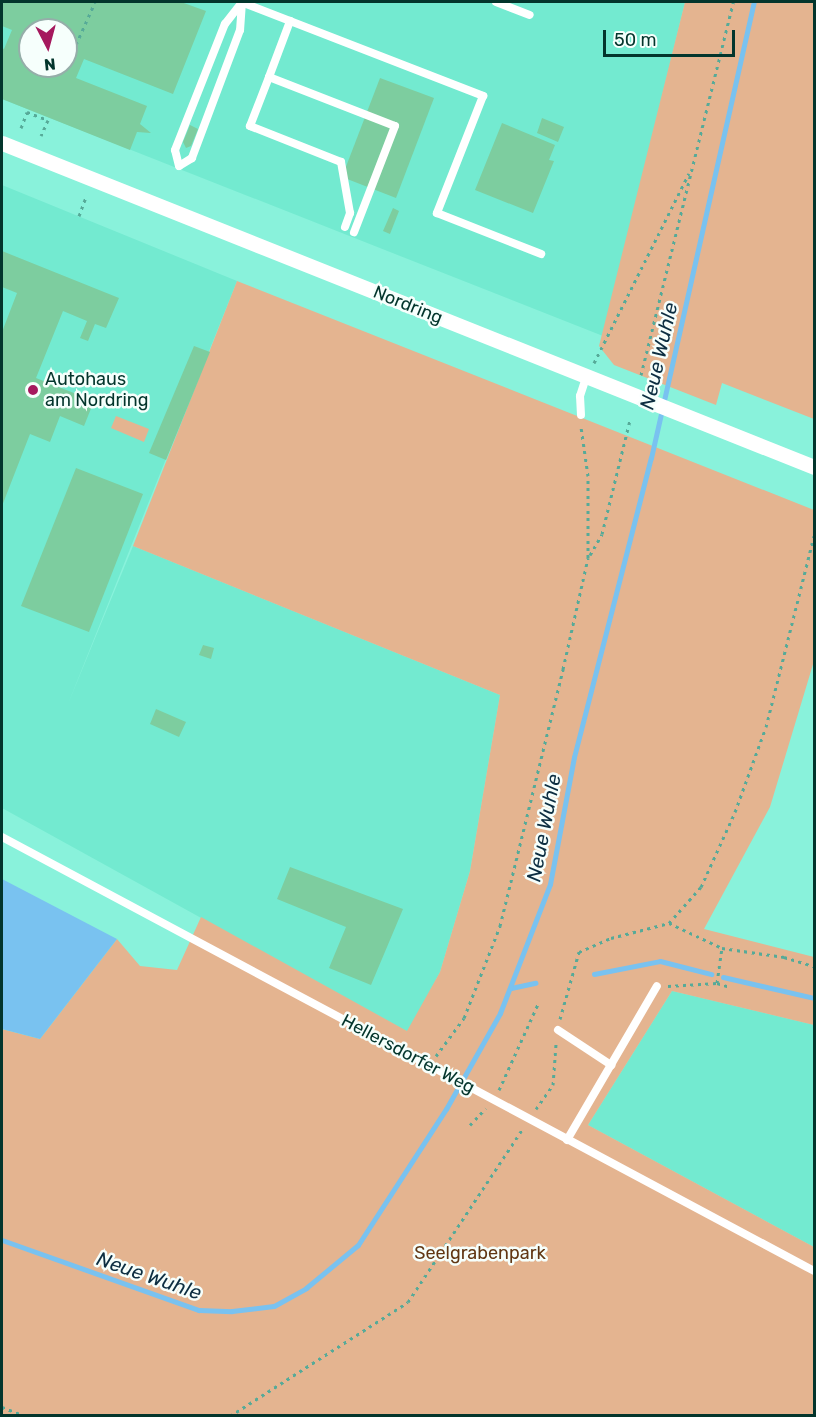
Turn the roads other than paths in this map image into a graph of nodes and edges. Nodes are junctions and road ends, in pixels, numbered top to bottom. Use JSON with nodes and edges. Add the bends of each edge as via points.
{"nodes":[{"id":1,"x":242,"y":2,"type":"edge"},
{"id":2,"x":496,"y":2,"type":"edge"},
{"id":3,"x":530,"y":15,"type":"dead end"},
{"id":4,"x":290,"y":21,"type":"junction"},
{"id":5,"x":269,"y":76,"type":"junction"},
{"id":6,"x":2,"y":143,"type":"edge"},
{"id":7,"x":345,"y":226,"type":"dead end"},
{"id":8,"x":354,"y":232,"type":"dead end"},
{"id":9,"x":541,"y":254,"type":"dead end"},
{"id":10,"x":586,"y":378,"type":"junction"},
{"id":11,"x":581,"y":415,"type":"road end"},
{"id":12,"x":814,"y":467,"type":"edge"},
{"id":13,"x":2,"y":837,"type":"edge"},
{"id":14,"x":657,"y":986,"type":"road end"},
{"id":15,"x":558,"y":1030,"type":"road end"},
{"id":16,"x":611,"y":1065,"type":"junction"},
{"id":17,"x":567,"y":1140,"type":"junction"},
{"id":18,"x":814,"y":1272,"type":"edge"}],
"edges":[{"from":1,"to":1,"type":"lane","via":[[225,24],[175,150],[179,166],[192,159],[240,30]]},
{"from":1,"to":4,"type":"lane"},
{"from":2,"to":3,"type":"lane"},
{"from":4,"to":5,"type":"lane"},
{"from":4,"to":9,"type":"lane","via":[[483,96],[437,213]]},
{"from":5,"to":7,"type":"lane","via":[[250,126],[341,162],[350,213]]},
{"from":5,"to":8,"type":"lane","via":[[395,126]]},
{"from":6,"to":10,"type":"street","name":"Nordring"},
{"from":10,"to":11,"type":"lane","via":[[580,396]]},
{"from":10,"to":12,"type":"street","name":"Nordring"},
{"from":13,"to":17,"type":"lane","name":"Hellersdorfer Weg"},
{"from":14,"to":16,"type":"lane"},
{"from":15,"to":16,"type":"lane"},
{"from":16,"to":17,"type":"lane"},
{"from":17,"to":18,"type":"lane","name":"Hellersdorfer Weg"}]}
